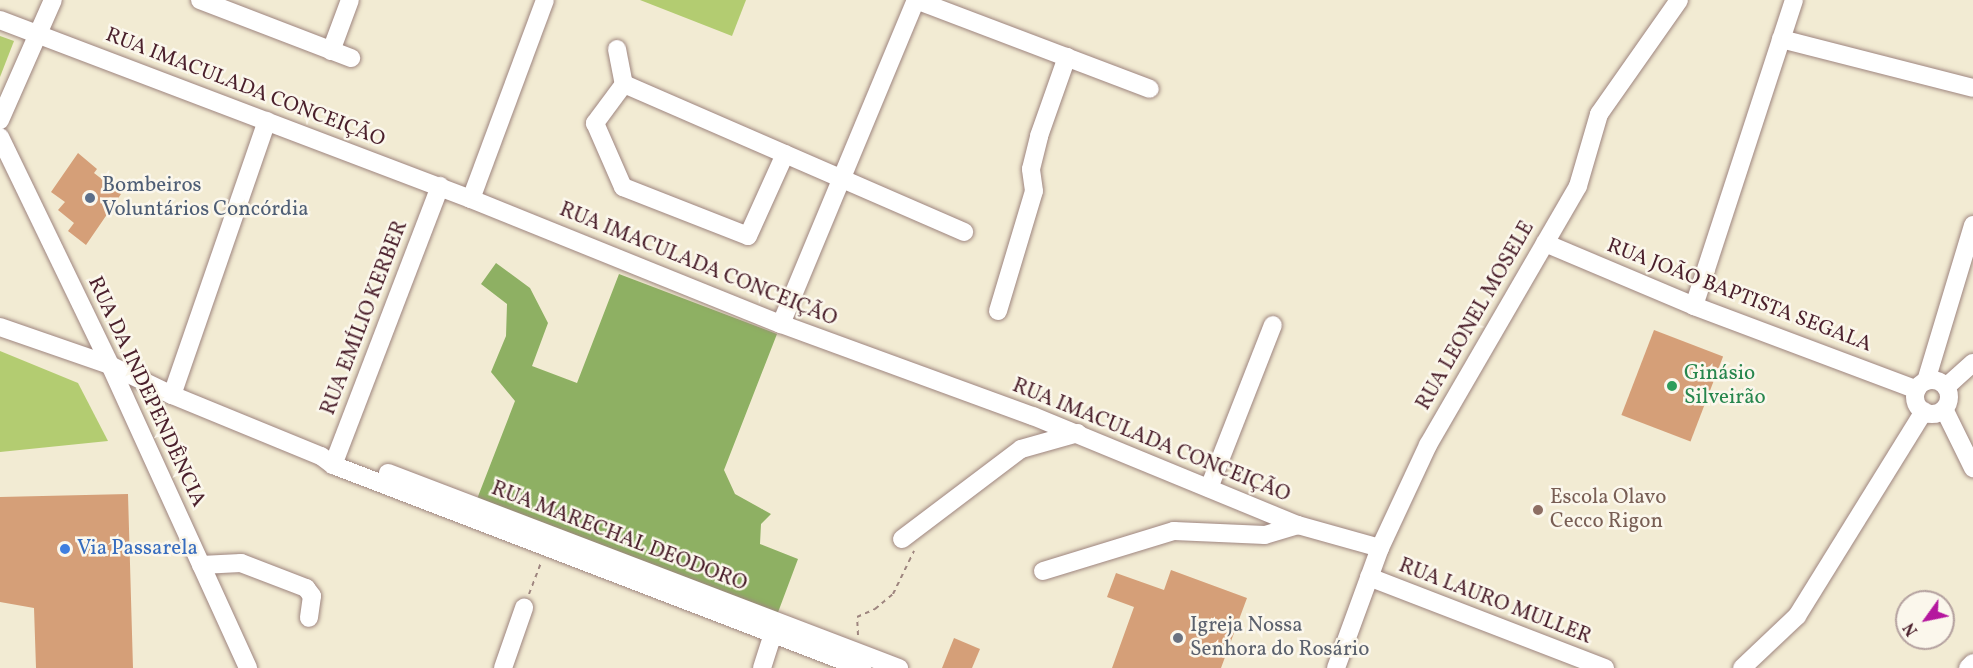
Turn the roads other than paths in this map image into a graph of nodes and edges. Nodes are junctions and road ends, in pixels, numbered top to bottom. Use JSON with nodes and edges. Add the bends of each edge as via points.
{"nodes":[{"id":1,"x":53,"y":0,"type":"edge"},
{"id":2,"x":200,"y":0,"type":"edge"},
{"id":3,"x":350,"y":0,"type":"edge"},
{"id":4,"x":545,"y":0,"type":"edge"},
{"id":5,"x":916,"y":0,"type":"edge"},
{"id":6,"x":1679,"y":0,"type":"edge"},
{"id":7,"x":1794,"y":0,"type":"edge"},
{"id":8,"x":0,"y":20,"type":"edge"},
{"id":9,"x":39,"y":34,"type":"junction"},
{"id":10,"x":1781,"y":39,"type":"junction"},
{"id":11,"x":617,"y":49,"type":"dead end"},
{"id":12,"x":331,"y":51,"type":"junction"},
{"id":13,"x":1067,"y":57,"type":"junction"},
{"id":14,"x":351,"y":58,"type":"dead end"},
{"id":15,"x":624,"y":84,"type":"junction"},
{"id":16,"x":1150,"y":88,"type":"dead end"},
{"id":17,"x":1973,"y":88,"type":"edge"},
{"id":18,"x":0,"y":120,"type":"edge"},
{"id":19,"x":267,"y":121,"type":"junction"},
{"id":20,"x":0,"y":137,"type":"edge"},
{"id":21,"x":785,"y":154,"type":"junction"},
{"id":22,"x":841,"y":179,"type":"junction"},
{"id":23,"x":440,"y":186,"type":"junction"},
{"id":24,"x":471,"y":199,"type":"junction"},
{"id":25,"x":1973,"y":225,"type":"edge"},
{"id":26,"x":964,"y":232,"type":"dead end"},
{"id":27,"x":1545,"y":243,"type":"junction"},
{"id":28,"x":1694,"y":306,"type":"junction"},
{"id":29,"x":998,"y":310,"type":"dead end"},
{"id":30,"x":781,"y":324,"type":"junction"},
{"id":31,"x":1274,"y":325,"type":"dead end"},
{"id":32,"x":0,"y":327,"type":"edge"},
{"id":33,"x":1973,"y":363,"type":"edge"},
{"id":34,"x":110,"y":365,"type":"junction"},
{"id":35,"x":1922,"y":386,"type":"junction"},
{"id":36,"x":1946,"y":387,"type":"junction"},
{"id":37,"x":171,"y":396,"type":"junction"},
{"id":38,"x":1944,"y":409,"type":"junction"},
{"id":39,"x":1924,"y":411,"type":"junction"},
{"id":40,"x":1078,"y":433,"type":"junction"},
{"id":41,"x":331,"y":459,"type":"junction"},
{"id":42,"x":1973,"y":468,"type":"edge"},
{"id":43,"x":1209,"y":488,"type":"junction"},
{"id":44,"x":1298,"y":525,"type":"junction"},
{"id":45,"x":902,"y":539,"type":"dead end"},
{"id":46,"x":1380,"y":548,"type":"junction"},
{"id":47,"x":201,"y":565,"type":"junction"},
{"id":48,"x":1043,"y":571,"type":"dead end"},
{"id":49,"x":1369,"y":577,"type":"junction"},
{"id":50,"x":524,"y":608,"type":"road end"},
{"id":51,"x":309,"y":618,"type":"dead end"},
{"id":52,"x":772,"y":634,"type":"junction"},
{"id":53,"x":866,"y":663,"type":"edge"},
{"id":54,"x":1973,"y":663,"type":"edge"},
{"id":55,"x":248,"y":668,"type":"edge"},
{"id":56,"x":503,"y":668,"type":"edge"},
{"id":57,"x":752,"y":668,"type":"edge"},
{"id":58,"x":762,"y":668,"type":"edge"},
{"id":59,"x":899,"y":668,"type":"edge"},
{"id":60,"x":1336,"y":668,"type":"edge"},
{"id":61,"x":1605,"y":668,"type":"edge"},
{"id":62,"x":1742,"y":668,"type":"edge"},
{"id":63,"x":1968,"y":668,"type":"edge"}],
"edges":[{"from":1,"to":9,"type":"street"},
{"from":2,"to":12,"type":"street"},
{"from":3,"to":12,"type":"street"},
{"from":4,"to":24,"type":"street"},
{"from":5,"to":13,"type":"street"},
{"from":5,"to":22,"type":"street"},
{"from":6,"to":27,"type":"street","name":"RUA LEONEL MOSELE","via":[[1599,114],[1578,186]]},
{"from":7,"to":10,"type":"street"},
{"from":8,"to":9,"type":"street","name":"RUA IMACULADA CONCEIÇÃO"},
{"from":9,"to":18,"type":"street"},
{"from":9,"to":19,"type":"street","name":"RUA IMACULADA CONCEIÇÃO"},
{"from":10,"to":17,"type":"street"},
{"from":10,"to":28,"type":"street"},
{"from":11,"to":15,"type":"street"},
{"from":12,"to":14,"type":"street"},
{"from":13,"to":16,"type":"street"},
{"from":13,"to":29,"type":"street","via":[[1039,136],[1031,168],[1034,191]]},
{"from":15,"to":21,"type":"street"},
{"from":15,"to":21,"type":"street","via":[[595,123],[623,188],[748,236]]},
{"from":19,"to":23,"type":"street","name":"RUA IMACULADA CONCEIÇÃO"},
{"from":19,"to":37,"type":"street"},
{"from":20,"to":34,"type":"street","name":"RUA DA INDEPENDÊNCIA"},
{"from":21,"to":22,"type":"street"},
{"from":22,"to":26,"type":"street"},
{"from":22,"to":30,"type":"street"},
{"from":23,"to":24,"type":"street","name":"RUA IMACULADA CONCEIÇÃO"},
{"from":23,"to":41,"type":"street","name":"RUA EMÍLIO KERBER"},
{"from":24,"to":30,"type":"street","name":"RUA IMACULADA CONCEIÇÃO"},
{"from":25,"to":35,"type":"street"},
{"from":27,"to":28,"type":"street","name":"RUA JOÃO BAPTISTA SEGALA"},
{"from":27,"to":46,"type":"street","name":"RUA LEONEL MOSELE","via":[[1428,445]]},
{"from":28,"to":35,"type":"street","name":"RUA JOÃO BAPTISTA SEGALA"},
{"from":30,"to":40,"type":"street","name":"RUA IMACULADA CONCEIÇÃO"},
{"from":31,"to":43,"type":"street"},
{"from":32,"to":34,"type":"street","name":"RUA MARECHAL DEODORO"},
{"from":33,"to":36,"type":"street"},
{"from":34,"to":37,"type":"street","name":"RUA MARECHAL DEODORO"},
{"from":34,"to":47,"type":"street","name":"RUA DA INDEPENDÊNCIA"},
{"from":35,"to":36,"type":"street","via":[[1937,381]]},
{"from":35,"to":39,"type":"street","via":[[1917,404]]},
{"from":36,"to":38,"type":"street","via":[[1949,400]]},
{"from":37,"to":41,"type":"street","name":"RUA MARECHAL DEODORO"},
{"from":38,"to":39,"type":"street","via":[[1934,414]]},
{"from":38,"to":42,"type":"street"},
{"from":39,"to":62,"type":"street","via":[[1797,616]]},
{"from":40,"to":43,"type":"street","name":"RUA IMACULADA CONCEIÇÃO"},
{"from":40,"to":45,"type":"street","via":[[1021,449]]},
{"from":41,"to":52,"type":"street","name":"RUA MARECHAL DEODORO"},
{"from":41,"to":52,"type":"street","name":"RUA MARECHAL DEODORO","via":[[546,549]]},
{"from":43,"to":44,"type":"street","name":"RUA IMACULADA CONCEIÇÃO"},
{"from":44,"to":46,"type":"street","name":"RUA IMACULADA CONCEIÇÃO"},
{"from":44,"to":48,"type":"street","via":[[1265,535],[1174,531]]},
{"from":46,"to":49,"type":"street","name":"RUA LEONEL MOSELE"},
{"from":47,"to":51,"type":"street","via":[[241,562],[306,588],[312,596]]},
{"from":47,"to":55,"type":"street","name":"RUA DA INDEPENDÊNCIA"},
{"from":49,"to":60,"type":"street","name":"RUA LEONEL MOSELE"},
{"from":49,"to":61,"type":"street","name":"RUA LAURO MULLER"},
{"from":50,"to":56,"type":"street"},
{"from":52,"to":53,"type":"street","name":"RUA MARECHAL DEODORO"},
{"from":52,"to":57,"type":"street"},
{"from":52,"to":58,"type":"street"},
{"from":53,"to":59,"type":"street","name":"RUA MARECHAL DEODORO"},
{"from":54,"to":63,"type":"street"}]}
